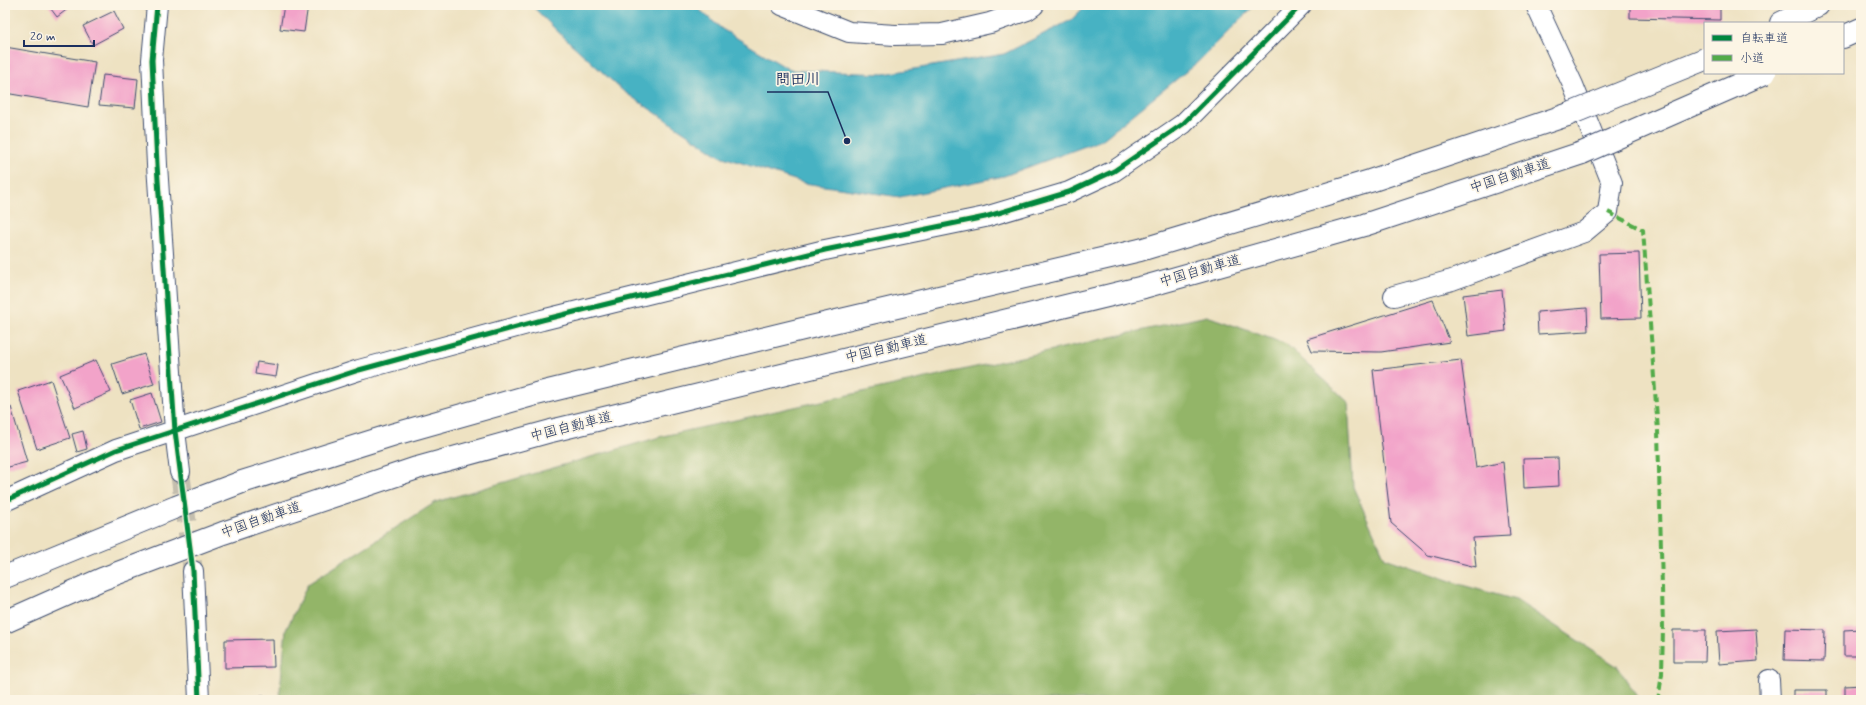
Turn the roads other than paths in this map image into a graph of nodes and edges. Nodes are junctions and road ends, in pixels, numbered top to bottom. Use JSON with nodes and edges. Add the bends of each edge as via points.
{"nodes":[{"id":1,"x":157,"y":5,"type":"edge"},
{"id":2,"x":782,"y":5,"type":"edge"},
{"id":3,"x":1034,"y":5,"type":"edge"},
{"id":4,"x":1301,"y":5,"type":"edge"},
{"id":5,"x":1536,"y":5,"type":"edge"},
{"id":6,"x":1818,"y":5,"type":"edge"},
{"id":7,"x":1783,"y":22,"type":"edge"},
{"id":8,"x":1861,"y":29,"type":"edge"},
{"id":9,"x":1844,"y":37,"type":"edge"},
{"id":10,"x":1704,"y":59,"type":"edge"},
{"id":11,"x":1763,"y":74,"type":"edge"},
{"id":12,"x":1394,"y":296,"type":"dead end"},
{"id":13,"x":175,"y":431,"type":"junction"},
{"id":14,"x":180,"y":472,"type":"tunnel mouth"},
{"id":15,"x":5,"y":501,"type":"edge"},
{"id":16,"x":193,"y":571,"type":"tunnel mouth"},
{"id":17,"x":5,"y":577,"type":"edge"},
{"id":18,"x":5,"y":622,"type":"edge"},
{"id":19,"x":1769,"y":680,"type":"dead end"},
{"id":20,"x":199,"y":700,"type":"edge"},
{"id":21,"x":1770,"y":700,"type":"edge"}],
"edges":[{"from":1,"to":13,"type":"street","via":[[152,60]]},
{"from":2,"to":3,"type":"street","via":[[850,32],[942,34],[990,23]]},
{"from":4,"to":13,"type":"street","via":[[1183,124],[1114,171],[1069,192],[985,217],[825,250],[534,322],[359,370]]},
{"from":5,"to":12,"type":"street","via":[[1573,85],[1612,183],[1608,212],[1584,232],[1452,280]]},
{"from":6,"to":7,"type":"highway"},
{"from":8,"to":9,"type":"highway"},
{"from":10,"to":17,"type":"highway","bridge":true,"via":[[1567,115],[1370,181],[1140,250],[536,394],[395,434],[220,490]]},
{"from":11,"to":18,"type":"highway","name":"中国自動車道","bridge":true,"via":[[1582,153],[1364,225],[1144,287],[551,431],[417,468],[223,533],[102,579]]},
{"from":13,"to":14,"type":"street"},
{"from":13,"to":15,"type":"street","via":[[116,450]]},
{"from":16,"to":20,"type":"street"},
{"from":19,"to":21,"type":"street"}]}
